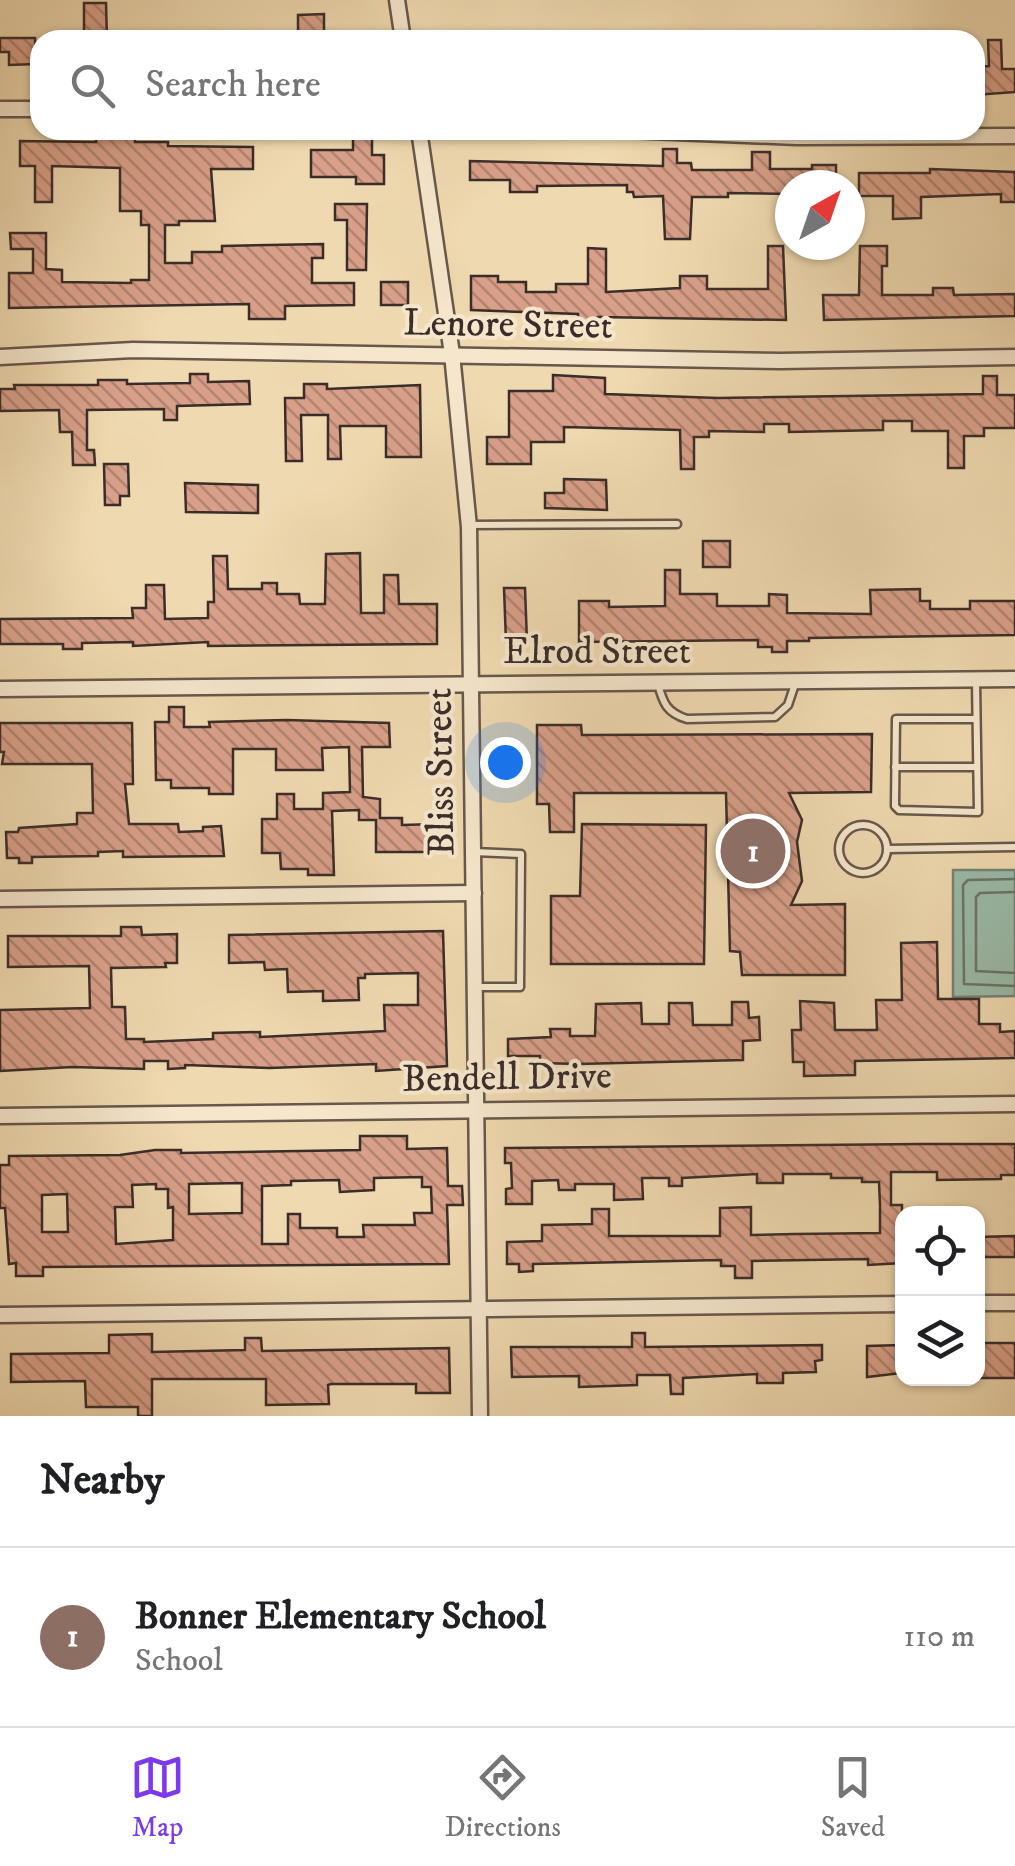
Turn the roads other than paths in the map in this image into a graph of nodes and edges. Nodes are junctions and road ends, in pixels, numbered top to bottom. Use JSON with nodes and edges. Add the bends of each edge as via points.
{"nodes":[{"id":1,"x":396,"y":0,"type":"edge"},
{"id":2,"x":402,"y":30,"type":"edge"},
{"id":3,"x":0,"y":109,"type":"edge"},
{"id":4,"x":30,"y":109,"type":"edge"},
{"id":5,"x":985,"y":136,"type":"edge"},
{"id":6,"x":1015,"y":136,"type":"edge"},
{"id":7,"x":420,"y":140,"type":"edge"},
{"id":8,"x":452,"y":354,"type":"junction"},
{"id":9,"x":0,"y":357,"type":"edge"},
{"id":10,"x":1015,"y":357,"type":"edge"},
{"id":11,"x":676,"y":524,"type":"dead end"},
{"id":12,"x":468,"y":525,"type":"junction"},
{"id":13,"x":1015,"y":679,"type":"edge"},
{"id":14,"x":976,"y":680,"type":"junction"},
{"id":15,"x":795,"y":682,"type":"junction"},
{"id":16,"x":470,"y":683,"type":"junction"},
{"id":17,"x":658,"y":683,"type":"junction"},
{"id":18,"x":0,"y":689,"type":"edge"},
{"id":19,"x":976,"y":718,"type":"junction"},
{"id":20,"x":896,"y":767,"type":"junction"},
{"id":21,"x":977,"y":767,"type":"junction"},
{"id":22,"x":1015,"y":847,"type":"edge"},
{"id":23,"x":888,"y":849,"type":"junction"},
{"id":24,"x":474,"y":852,"type":"junction"},
{"id":25,"x":474,"y":893,"type":"junction"},
{"id":26,"x":0,"y":899,"type":"edge"},
{"id":27,"x":472,"y":988,"type":"junction"},
{"id":28,"x":1015,"y":1104,"type":"edge"},
{"id":29,"x":474,"y":1109,"type":"junction"},
{"id":30,"x":0,"y":1116,"type":"edge"},
{"id":31,"x":985,"y":1303,"type":"edge"},
{"id":32,"x":1015,"y":1303,"type":"edge"},
{"id":33,"x":895,"y":1304,"type":"edge"},
{"id":34,"x":480,"y":1309,"type":"junction"},
{"id":35,"x":0,"y":1316,"type":"edge"},
{"id":36,"x":480,"y":1416,"type":"edge"}],
"edges":[{"from":1,"to":2,"type":"street"},
{"from":3,"to":4,"type":"street"},
{"from":5,"to":6,"type":"street"},
{"from":7,"to":8,"type":"street","name":"Bliss Street"},
{"from":8,"to":9,"type":"street","name":"Lenore Street","via":[[133,350]]},
{"from":8,"to":10,"type":"street","name":"Lenore Street","via":[[782,361]]},
{"from":8,"to":12,"type":"street","name":"Bliss Street"},
{"from":11,"to":12,"type":"lane"},
{"from":12,"to":16,"type":"street","name":"Bliss Street"},
{"from":13,"to":14,"type":"street","name":"Elrod Street"},
{"from":14,"to":15,"type":"street","name":"Elrod Street"},
{"from":14,"to":19,"type":"lane"},
{"from":15,"to":17,"type":"street","name":"Elrod Street"},
{"from":15,"to":17,"type":"lane","via":[[788,705],[774,717],[688,719],[663,704]]},
{"from":16,"to":17,"type":"street","name":"Elrod Street"},
{"from":16,"to":18,"type":"street","name":"Elrod Street"},
{"from":16,"to":24,"type":"street","name":"Bliss Street"},
{"from":19,"to":20,"type":"lane","via":[[896,719]]},
{"from":19,"to":21,"type":"lane"},
{"from":20,"to":21,"type":"lane"},
{"from":20,"to":21,"type":"lane","via":[[896,806],[908,812],[978,812]]},
{"from":22,"to":23,"type":"lane"},
{"from":23,"to":23,"type":"lane","via":[[880,832],[862,824],[846,832],[838,850],[846,867],[864,874],[881,866]]},
{"from":24,"to":25,"type":"street","name":"Bliss Street"},
{"from":24,"to":27,"type":"lane","via":[[521,854],[520,988]]},
{"from":25,"to":26,"type":"street"},
{"from":25,"to":27,"type":"street","name":"Bliss Street"},
{"from":27,"to":29,"type":"street","name":"Bliss Street"},
{"from":28,"to":29,"type":"street","name":"Bendell Drive"},
{"from":29,"to":30,"type":"street","name":"Bendell Drive"},
{"from":29,"to":34,"type":"street","name":"Bliss Street"},
{"from":31,"to":32,"type":"street"},
{"from":33,"to":34,"type":"street"},
{"from":34,"to":35,"type":"street"},
{"from":34,"to":36,"type":"street","name":"Bliss Street"}]}
